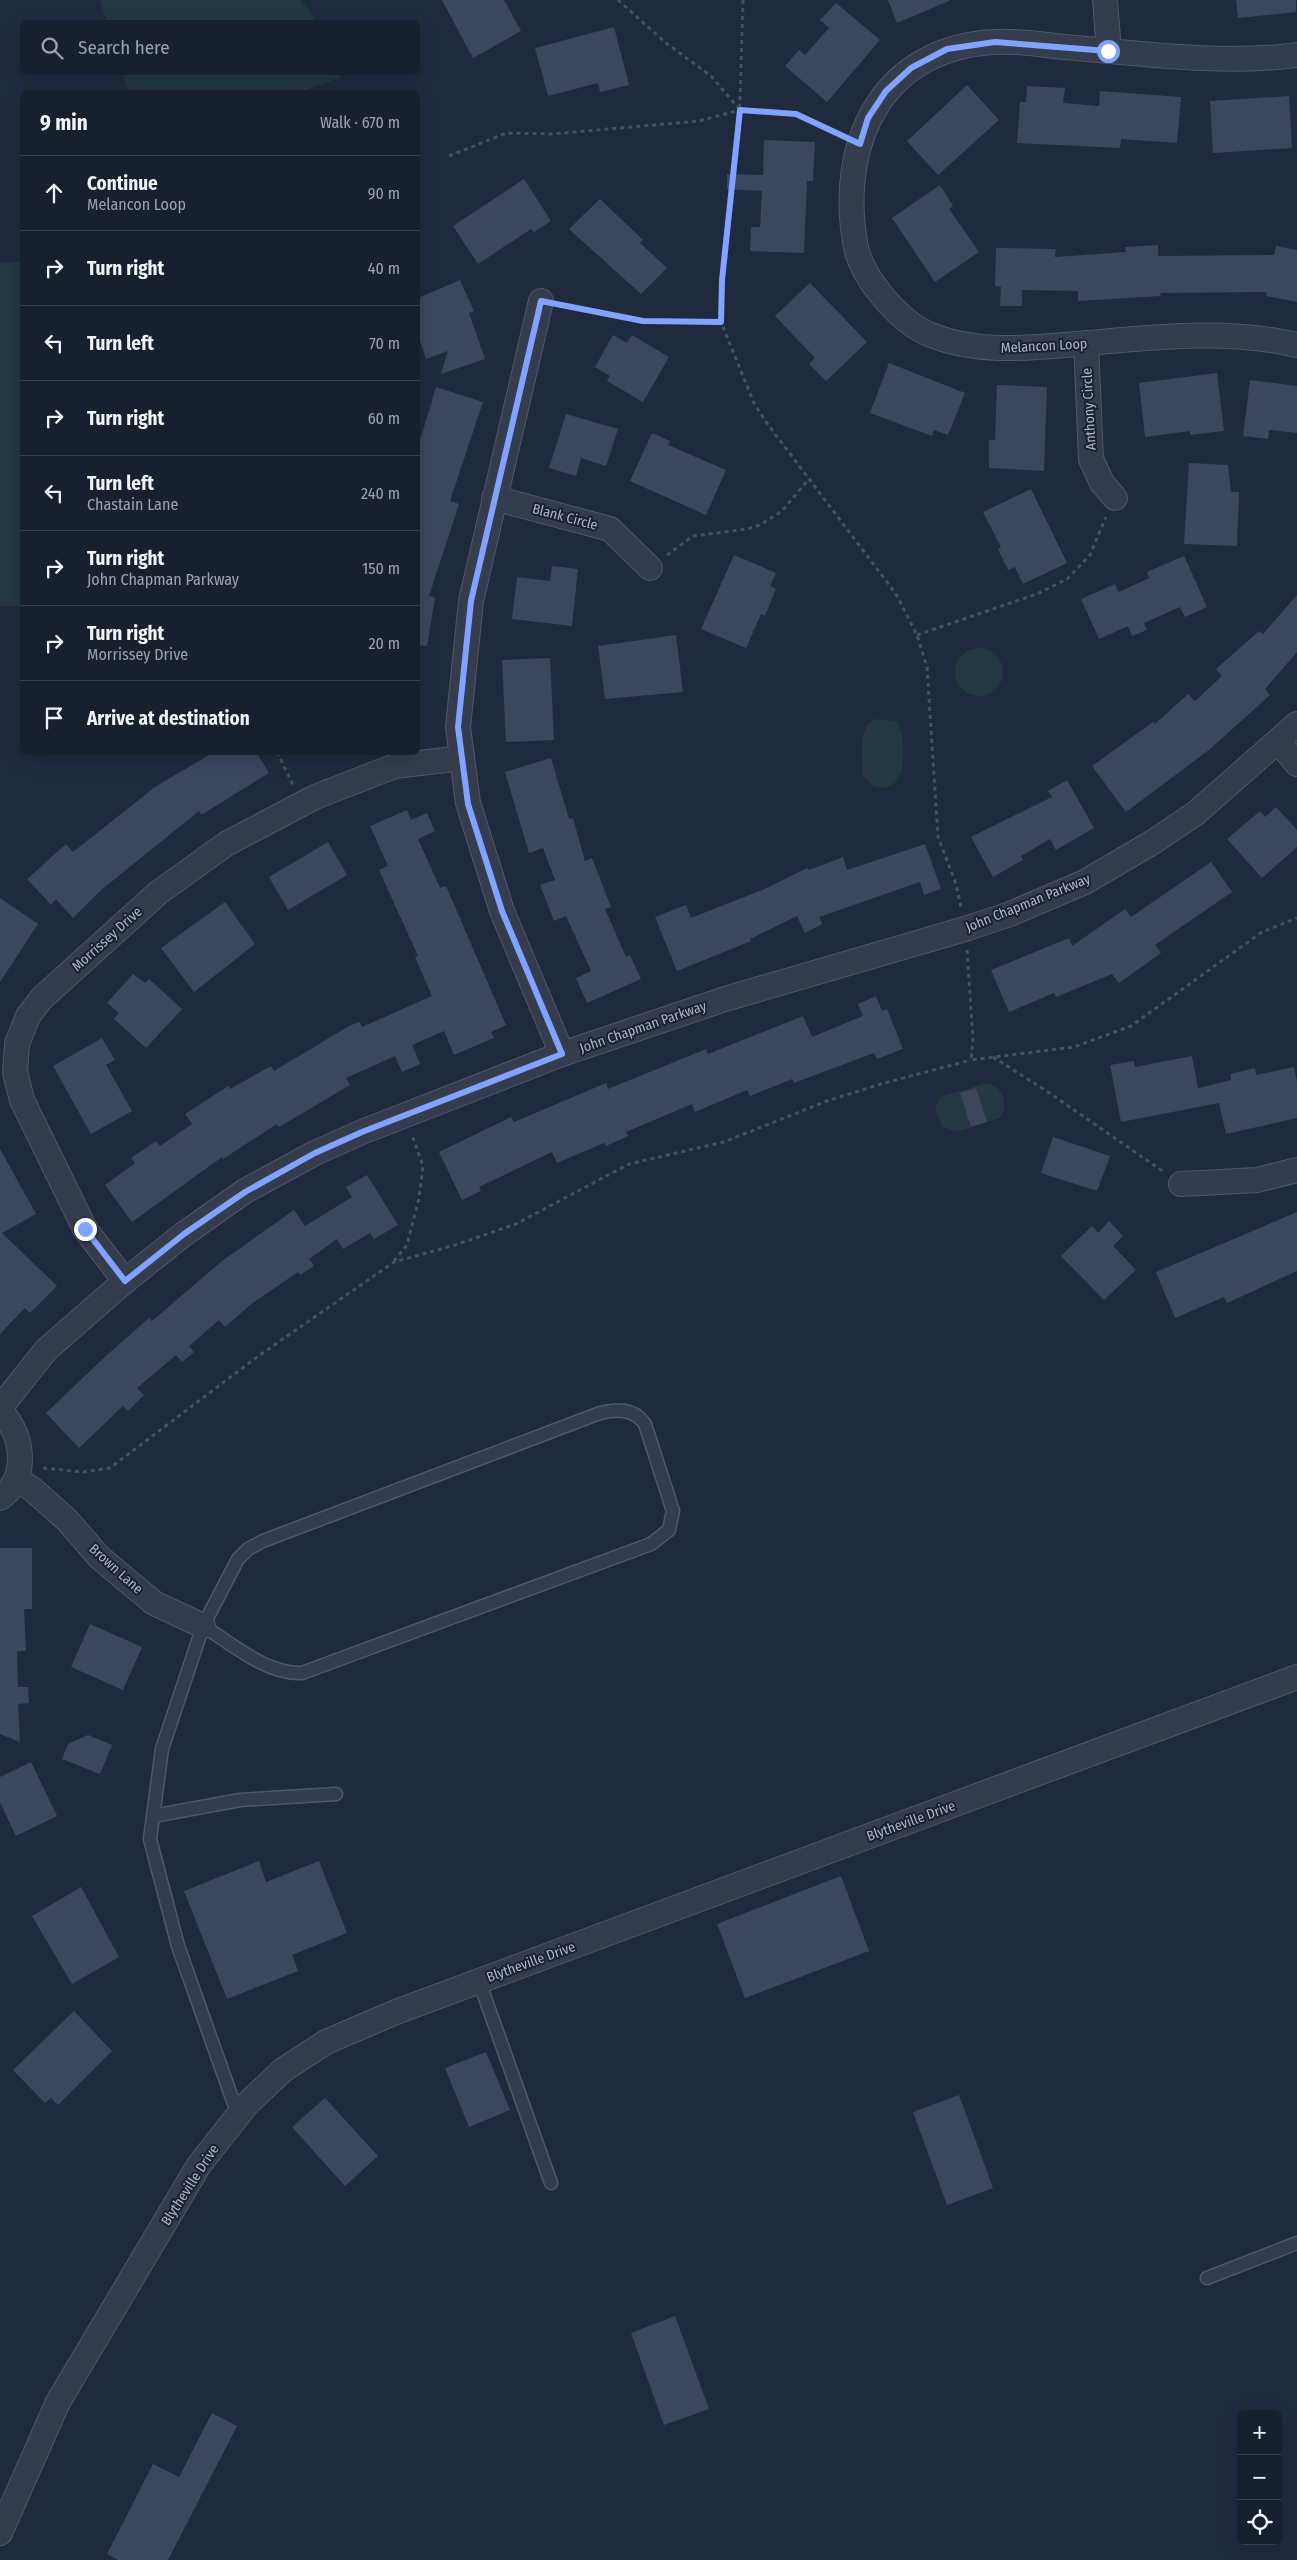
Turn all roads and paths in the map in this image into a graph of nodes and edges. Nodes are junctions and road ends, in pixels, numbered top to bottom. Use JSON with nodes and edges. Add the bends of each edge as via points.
{"nodes":[{"id":1,"x":618,"y":0,"type":"edge"},
{"id":2,"x":743,"y":0,"type":"edge"},
{"id":3,"x":1105,"y":0,"type":"edge"},
{"id":4,"x":1108,"y":51,"type":"junction"},
{"id":5,"x":1297,"y":55,"type":"edge"},
{"id":6,"x":740,"y":110,"type":"junction"},
{"id":7,"x":860,"y":144,"type":"junction"},
{"id":8,"x":449,"y":156,"type":"dead end"},
{"id":9,"x":541,"y":301,"type":"joint"},
{"id":10,"x":721,"y":322,"type":"junction"},
{"id":11,"x":1086,"y":344,"type":"junction"},
{"id":12,"x":1297,"y":345,"type":"edge"},
{"id":13,"x":808,"y":480,"type":"junction"},
{"id":14,"x":494,"y":498,"type":"junction"},
{"id":15,"x":1115,"y":498,"type":"joint"},
{"id":16,"x":650,"y":568,"type":"joint"},
{"id":17,"x":917,"y":635,"type":"junction"},
{"id":18,"x":1297,"y":724,"type":"edge"},
{"id":19,"x":1278,"y":741,"type":"junction"},
{"id":20,"x":278,"y":755,"type":"edge"},
{"id":21,"x":462,"y":758,"type":"junction"},
{"id":22,"x":1297,"y":764,"type":"edge"},
{"id":23,"x":301,"y":804,"type":"junction"},
{"id":24,"x":1297,"y":918,"type":"edge"},
{"id":25,"x":965,"y":930,"type":"junction"},
{"id":26,"x":9,"y":1041,"type":"edge"},
{"id":27,"x":562,"y":1054,"type":"junction"},
{"id":28,"x":993,"y":1058,"type":"junction"},
{"id":29,"x":971,"y":1060,"type":"junction"},
{"id":30,"x":406,"y":1115,"type":"junction"},
{"id":31,"x":1297,"y":1170,"type":"edge"},
{"id":32,"x":1181,"y":1184,"type":"joint"},
{"id":33,"x":394,"y":1262,"type":"junction"},
{"id":34,"x":125,"y":1281,"type":"junction"},
{"id":35,"x":0,"y":1409,"type":"edge"},
{"id":36,"x":18,"y":1471,"type":"junction"},
{"id":37,"x":0,"y":1498,"type":"edge"},
{"id":38,"x":203,"y":1626,"type":"junction"},
{"id":39,"x":1297,"y":1677,"type":"edge"},
{"id":40,"x":336,"y":1794,"type":"dead end"},
{"id":41,"x":153,"y":1816,"type":"junction"},
{"id":42,"x":480,"y":1981,"type":"junction"},
{"id":43,"x":238,"y":2115,"type":"junction"},
{"id":44,"x":551,"y":2183,"type":"dead end"},
{"id":45,"x":1297,"y":2244,"type":"edge"},
{"id":46,"x":1206,"y":2278,"type":"dead end"},
{"id":47,"x":0,"y":2533,"type":"edge"}],
"edges":[{"from":1,"to":6,"type":"path","via":[[666,43],[711,76]]},
{"from":2,"to":6,"type":"path"},
{"from":3,"to":4,"type":"street"},
{"from":4,"to":5,"type":"street","name":"Melancon Loop","via":[[1226,58]]},
{"from":4,"to":7,"type":"street","name":"Melancon Loop","via":[[995,42],[947,49],[911,68],[886,91],[868,118]]},
{"from":6,"to":7,"type":"path","via":[[796,114]]},
{"from":6,"to":8,"type":"path","via":[[699,121],[552,134],[506,133]]},
{"from":6,"to":10,"type":"path","via":[[722,280]]},
{"from":7,"to":11,"type":"street","name":"Melancon Loop","via":[[850,216],[856,250],[873,284],[897,313],[929,335],[966,346],[1003,350]]},
{"from":9,"to":10,"type":"path","via":[[643,321]]},
{"from":9,"to":14,"type":"street"},
{"from":10,"to":13,"type":"path","via":[[754,403]]},
{"from":11,"to":12,"type":"street","name":"Melancon Loop","via":[[1191,335]]},
{"from":11,"to":15,"type":"street","name":"Anthony Circle","via":[[1091,459],[1102,483]]},
{"from":13,"to":16,"type":"path","via":[[767,522],[747,529],[693,536]]},
{"from":13,"to":17,"type":"path","via":[[896,594]]},
{"from":14,"to":16,"type":"street","name":"Blank Circle","via":[[610,529]]},
{"from":14,"to":21,"type":"street","via":[[471,601],[458,727]]},
{"from":15,"to":17,"type":"path","via":[[1090,555],[1067,579],[1037,594]]},
{"from":17,"to":25,"type":"path","via":[[927,667],[938,836],[956,884]]},
{"from":18,"to":19,"type":"street","name":"John Chapman Parkway"},
{"from":19,"to":22,"type":"street"},
{"from":19,"to":25,"type":"street","name":"John Chapman Parkway","via":[[1196,813],[1154,842],[1085,882]]},
{"from":20,"to":23,"type":"path"},
{"from":21,"to":23,"type":"street","name":"Morrissey Drive","via":[[395,766]]},
{"from":21,"to":27,"type":"street","via":[[468,804],[502,911]]},
{"from":23,"to":26,"type":"street","name":"Morrissey Drive","via":[[226,844],[158,893],[42,998]]},
{"from":24,"to":28,"type":"path","via":[[1262,932],[1130,1026],[1074,1047]]},
{"from":25,"to":27,"type":"street","name":"John Chapman Parkway","via":[[725,999]]},
{"from":25,"to":29,"type":"path","via":[[973,1039]]},
{"from":26,"to":34,"type":"street","name":"Morrissey Drive","via":[[22,1100],[85,1229]]},
{"from":27,"to":30,"type":"street","name":"John Chapman Parkway"},
{"from":28,"to":29,"type":"path"},
{"from":28,"to":32,"type":"path"},
{"from":29,"to":33,"type":"path","via":[[836,1098],[724,1142],[629,1164],[516,1224]]},
{"from":30,"to":33,"type":"path","via":[[423,1166],[420,1198],[407,1245]]},
{"from":30,"to":34,"type":"street","name":"John Chapman Parkway","via":[[315,1153],[245,1192],[184,1234]]},
{"from":31,"to":32,"type":"street","via":[[1257,1180]]},
{"from":33,"to":36,"type":"path","via":[[257,1356],[110,1468],[83,1472]]},
{"from":34,"to":35,"type":"street","name":"John Chapman Parkway","via":[[46,1350]]},
{"from":35,"to":36,"type":"street","via":[[18,1435]]},
{"from":36,"to":37,"type":"street"},
{"from":36,"to":38,"type":"street","name":"Brown Lane","via":[[99,1557],[154,1603]]},
{"from":38,"to":38,"type":"lane","via":[[272,1669],[287,1674],[302,1673],[651,1544],[669,1530],[673,1511],[645,1424],[630,1411],[617,1409],[600,1414],[263,1541],[238,1559]]},
{"from":38,"to":41,"type":"lane","via":[[162,1749]]},
{"from":39,"to":42,"type":"street","name":"Blytheville Drive"},
{"from":40,"to":41,"type":"lane","via":[[240,1800]]},
{"from":41,"to":43,"type":"lane","via":[[150,1838],[178,1946]]},
{"from":42,"to":43,"type":"street","name":"Blytheville Drive","via":[[326,2042],[283,2070]]},
{"from":42,"to":44,"type":"lane"},
{"from":43,"to":47,"type":"street","name":"Blytheville Drive","via":[[199,2165],[58,2402]]},
{"from":45,"to":46,"type":"lane"}]}
